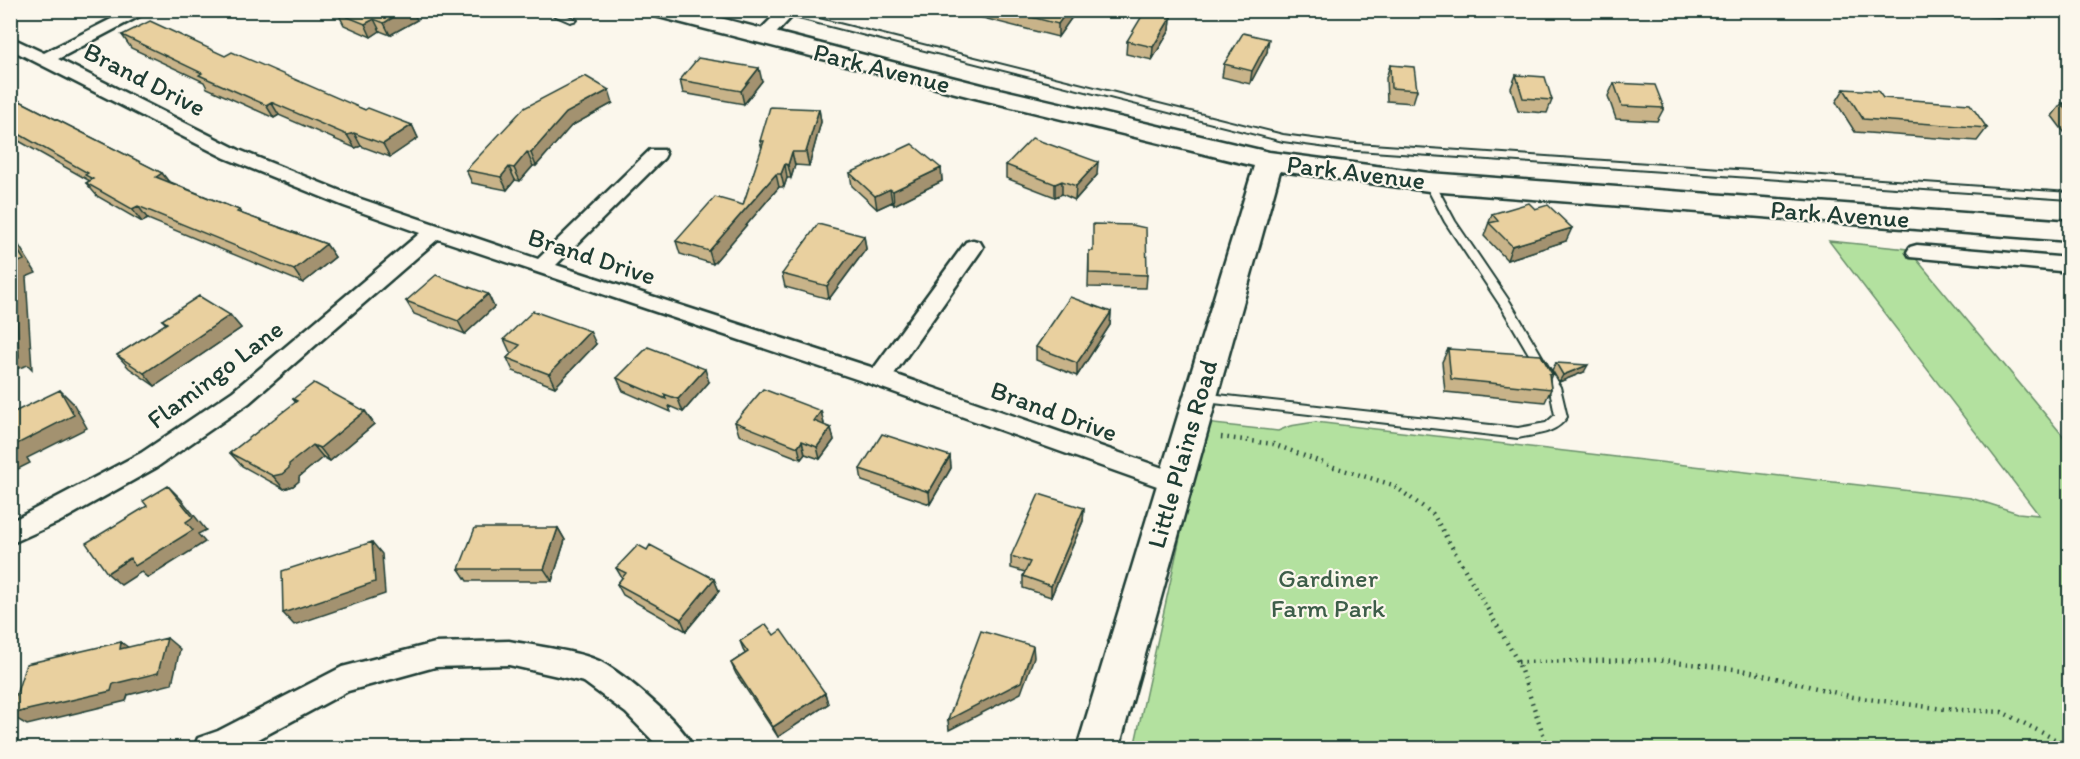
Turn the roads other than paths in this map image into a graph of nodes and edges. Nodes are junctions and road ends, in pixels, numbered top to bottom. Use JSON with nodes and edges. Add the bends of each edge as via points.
{"nodes":[{"id":1,"x":143,"y":10,"type":"edge"},
{"id":2,"x":546,"y":10,"type":"edge"},
{"id":3,"x":659,"y":10,"type":"edge"},
{"id":4,"x":783,"y":12,"type":"edge"},
{"id":5,"x":573,"y":20,"type":"dead end"},
{"id":6,"x":762,"y":38,"type":"junction"},
{"id":7,"x":10,"y":42,"type":"edge"},
{"id":8,"x":45,"y":59,"type":"junction"},
{"id":9,"x":657,"y":154,"type":"dead end"},
{"id":10,"x":1269,"y":161,"type":"junction"},
{"id":11,"x":1429,"y":182,"type":"junction"},
{"id":12,"x":2070,"y":196,"type":"edge"},
{"id":13,"x":435,"y":231,"type":"junction"},
{"id":14,"x":2070,"y":231,"type":"edge"},
{"id":15,"x":973,"y":247,"type":"dead end"},
{"id":16,"x":1917,"y":252,"type":"dead end"},
{"id":17,"x":2070,"y":265,"type":"edge"},
{"id":18,"x":541,"y":268,"type":"junction"},
{"id":19,"x":879,"y":378,"type":"junction"},
{"id":20,"x":1198,"y":398,"type":"junction"},
{"id":21,"x":1174,"y":482,"type":"junction"},
{"id":22,"x":10,"y":534,"type":"edge"},
{"id":23,"x":208,"y":748,"type":"edge"},
{"id":24,"x":679,"y":748,"type":"edge"},
{"id":25,"x":1098,"y":748,"type":"edge"}],
"edges":[{"from":1,"to":8,"type":"street"},
{"from":2,"to":5,"type":"lane"},
{"from":3,"to":6,"type":"main road","name":"Park Avenue"},
{"from":4,"to":6,"type":"street"},
{"from":4,"to":12,"type":"lane","via":[[1307,141]]},
{"from":6,"to":10,"type":"main road","name":"Park Avenue"},
{"from":7,"to":8,"type":"street","name":"Brand Drive"},
{"from":8,"to":13,"type":"street","name":"Brand Drive","via":[[232,154]]},
{"from":9,"to":18,"type":"street"},
{"from":10,"to":11,"type":"main road","name":"Park Avenue"},
{"from":10,"to":20,"type":"main road","name":"Little Plains Road"},
{"from":11,"to":14,"type":"main road","name":"Park Avenue"},
{"from":11,"to":20,"type":"lane","via":[[1556,390],[1561,417],[1549,427],[1518,433]]},
{"from":13,"to":18,"type":"street","name":"Brand Drive"},
{"from":13,"to":22,"type":"street","name":"Flamingo Lane","via":[[241,397],[149,460]]},
{"from":15,"to":19,"type":"street"},
{"from":16,"to":17,"type":"street"},
{"from":18,"to":19,"type":"street","name":"Brand Drive"},
{"from":19,"to":21,"type":"street","name":"Brand Drive"},
{"from":20,"to":21,"type":"main road","name":"Little Plains Road"},
{"from":21,"to":25,"type":"main road","name":"Little Plains Road"},
{"from":23,"to":24,"type":"street","via":[[342,680],[435,654],[509,653],[591,671],[636,704]]}]}
